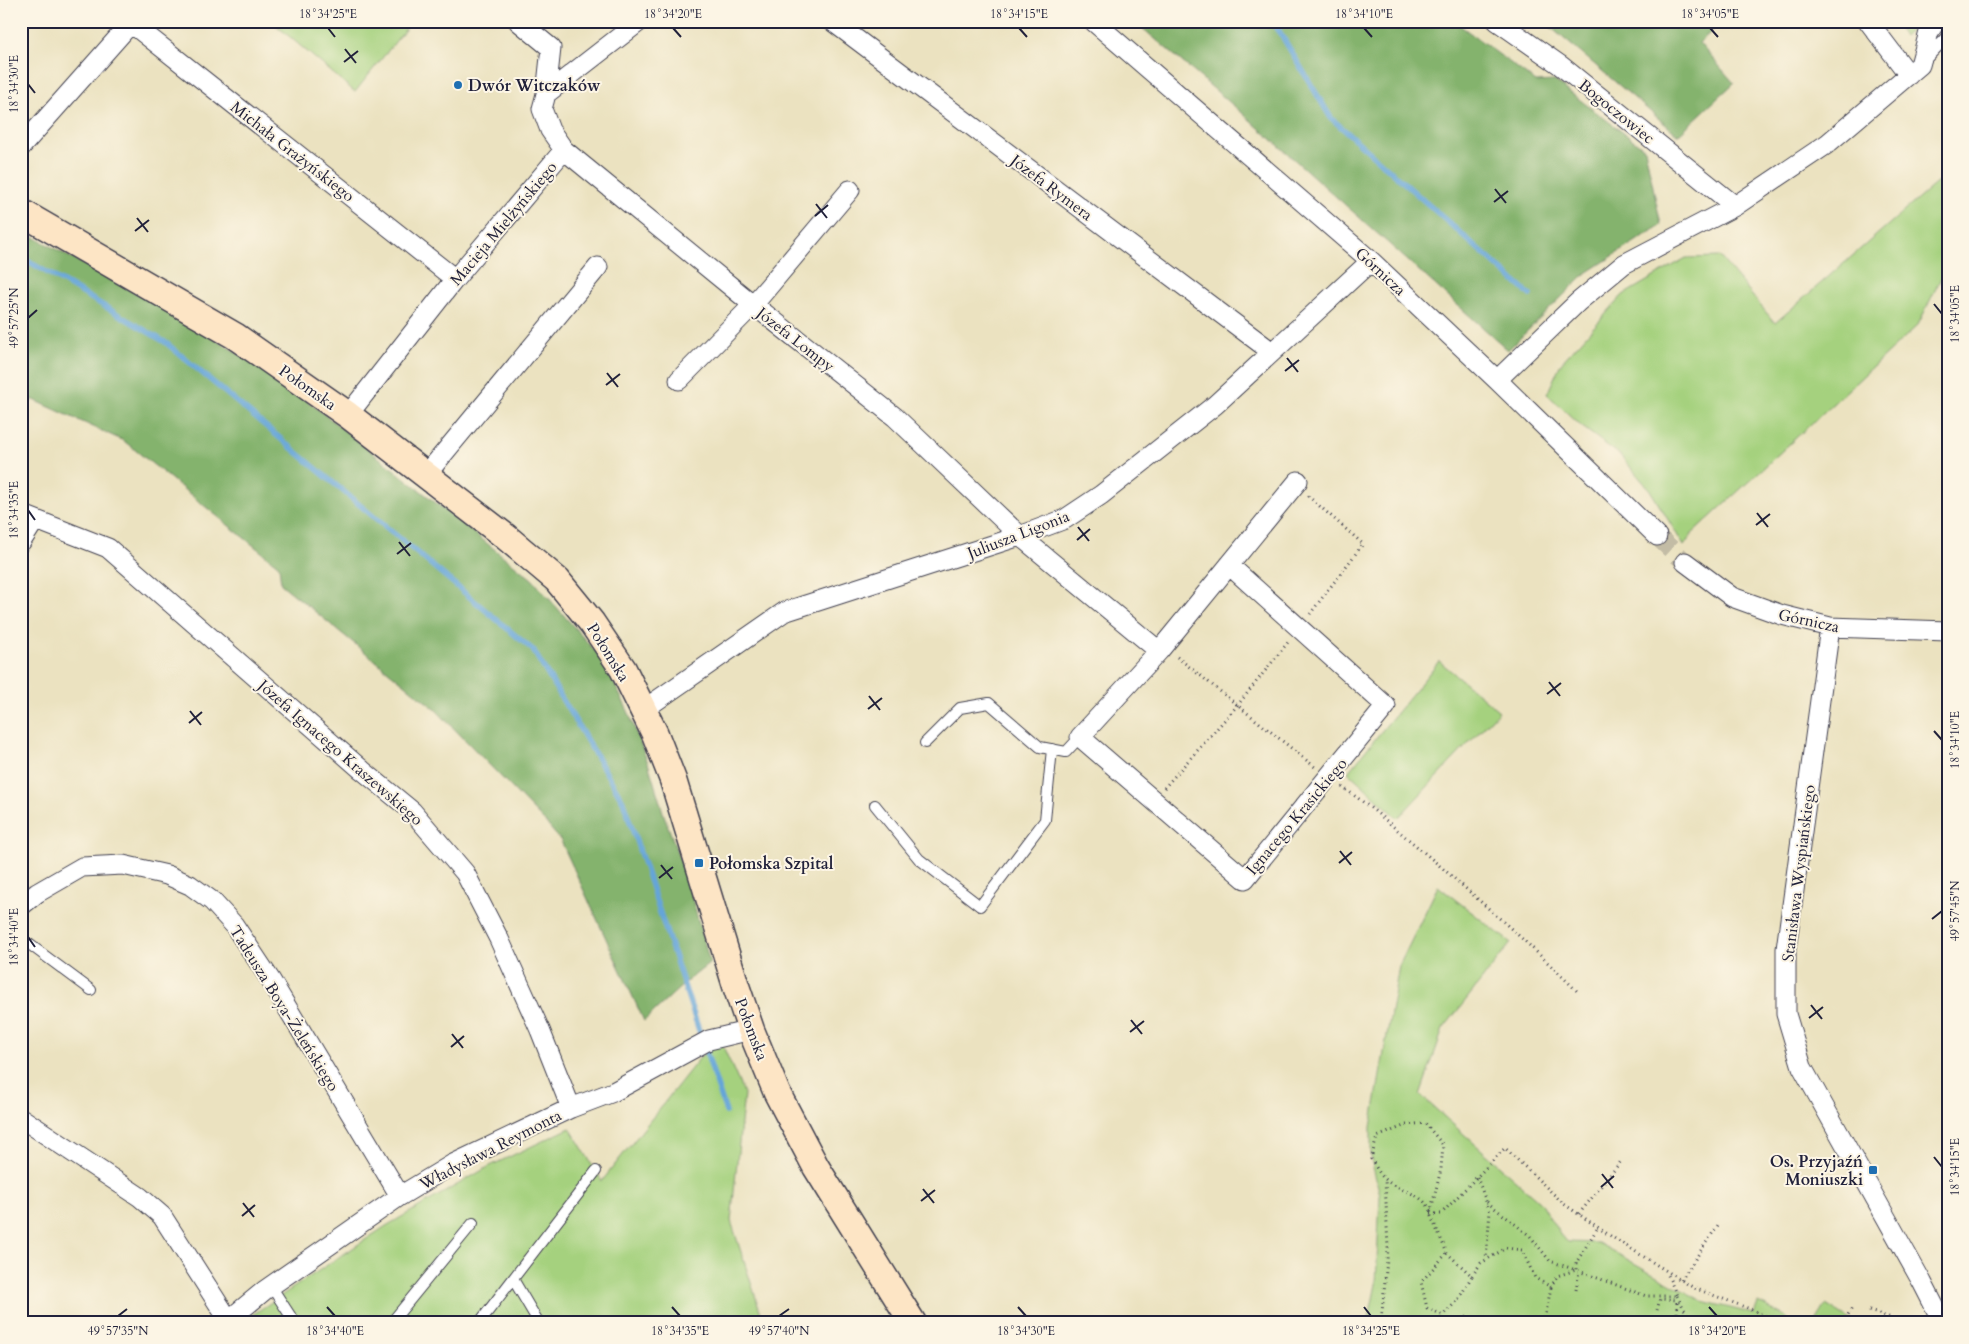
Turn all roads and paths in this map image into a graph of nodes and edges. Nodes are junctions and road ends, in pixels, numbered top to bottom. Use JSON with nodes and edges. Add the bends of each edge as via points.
{"nodes":[{"id":1,"x":518,"y":21,"type":"edge"},
{"id":2,"x":640,"y":21,"type":"edge"},
{"id":3,"x":832,"y":21,"type":"edge"},
{"id":4,"x":1093,"y":21,"type":"edge"},
{"id":5,"x":1497,"y":21,"type":"edge"},
{"id":6,"x":1868,"y":21,"type":"edge"},
{"id":7,"x":1936,"y":21,"type":"edge"},
{"id":8,"x":131,"y":22,"type":"edge"},
{"id":9,"x":1948,"y":36,"type":"edge"},
{"id":10,"x":1915,"y":70,"type":"junction"},
{"id":11,"x":546,"y":94,"type":"junction"},
{"id":12,"x":21,"y":147,"type":"edge"},
{"id":13,"x":564,"y":150,"type":"junction"},
{"id":14,"x":850,"y":190,"type":"dead end"},
{"id":15,"x":1735,"y":206,"type":"junction"},
{"id":16,"x":21,"y":212,"type":"edge"},
{"id":17,"x":1371,"y":261,"type":"junction"},
{"id":18,"x":598,"y":267,"type":"dead end"},
{"id":19,"x":456,"y":279,"type":"junction"},
{"id":20,"x":753,"y":305,"type":"junction"},
{"id":21,"x":1272,"y":352,"type":"junction"},
{"id":22,"x":679,"y":380,"type":"dead end"},
{"id":23,"x":1497,"y":380,"type":"junction"},
{"id":24,"x":348,"y":415,"type":"junction"},
{"id":25,"x":426,"y":476,"type":"junction"},
{"id":26,"x":1296,"y":482,"type":"joint"},
{"id":27,"x":28,"y":517,"type":"edge"},
{"id":28,"x":1020,"y":536,"type":"junction"},
{"id":29,"x":1657,"y":536,"type":"tunnel mouth"},
{"id":30,"x":21,"y":542,"type":"edge"},
{"id":31,"x":1684,"y":562,"type":"tunnel mouth"},
{"id":32,"x":1229,"y":565,"type":"junction"},
{"id":33,"x":1830,"y":627,"type":"junction"},
{"id":34,"x":1300,"y":628,"type":"junction"},
{"id":35,"x":1948,"y":631,"type":"edge"},
{"id":36,"x":1161,"y":648,"type":"junction"},
{"id":37,"x":1237,"y":706,"type":"junction"},
{"id":38,"x":643,"y":710,"type":"junction"},
{"id":39,"x":1080,"y":737,"type":"junction"},
{"id":40,"x":926,"y":743,"type":"dead end"},
{"id":41,"x":1052,"y":749,"type":"junction"},
{"id":42,"x":1328,"y":777,"type":"junction"},
{"id":43,"x":1154,"y":800,"type":"junction"},
{"id":44,"x":875,"y":805,"type":"dead end"},
{"id":45,"x":21,"y":906,"type":"edge"},
{"id":46,"x":21,"y":938,"type":"edge"},
{"id":47,"x":91,"y":990,"type":"dead end"},
{"id":48,"x":1579,"y":993,"type":"dead end"},
{"id":49,"x":751,"y":1030,"type":"junction"},
{"id":50,"x":572,"y":1108,"type":"junction"},
{"id":51,"x":21,"y":1118,"type":"edge"},
{"id":52,"x":1622,"y":1160,"type":"dead end"},
{"id":53,"x":596,"y":1171,"type":"dead end"},
{"id":54,"x":1477,"y":1177,"type":"junction"},
{"id":55,"x":1384,"y":1179,"type":"junction"},
{"id":56,"x":400,"y":1196,"type":"junction"},
{"id":57,"x":1487,"y":1202,"type":"junction"},
{"id":58,"x":1431,"y":1212,"type":"junction"},
{"id":59,"x":1578,"y":1214,"type":"junction"},
{"id":60,"x":473,"y":1224,"type":"dead end"},
{"id":61,"x":1718,"y":1225,"type":"dead end"},
{"id":62,"x":1598,"y":1227,"type":"junction"},
{"id":63,"x":1447,"y":1253,"type":"junction"},
{"id":64,"x":1486,"y":1260,"type":"junction"},
{"id":65,"x":1578,"y":1270,"type":"junction"},
{"id":66,"x":1666,"y":1271,"type":"junction"},
{"id":67,"x":1472,"y":1276,"type":"junction"},
{"id":68,"x":514,"y":1279,"type":"junction"},
{"id":69,"x":1681,"y":1280,"type":"junction"},
{"id":70,"x":271,"y":1286,"type":"junction"},
{"id":71,"x":1551,"y":1287,"type":"junction"},
{"id":72,"x":1576,"y":1290,"type":"dead end"},
{"id":73,"x":1677,"y":1298,"type":"junction"},
{"id":74,"x":1852,"y":1308,"type":"dead end"},
{"id":75,"x":1657,"y":1310,"type":"dead end"},
{"id":76,"x":1869,"y":1311,"type":"dead end"},
{"id":77,"x":1442,"y":1315,"type":"junction"},
{"id":78,"x":1468,"y":1317,"type":"dead end"},
{"id":79,"x":226,"y":1321,"type":"edge"},
{"id":80,"x":295,"y":1323,"type":"edge"},
{"id":81,"x":391,"y":1323,"type":"edge"},
{"id":82,"x":479,"y":1323,"type":"edge"},
{"id":83,"x":539,"y":1323,"type":"edge"},
{"id":84,"x":913,"y":1323,"type":"edge"},
{"id":85,"x":1381,"y":1323,"type":"edge"},
{"id":86,"x":1439,"y":1323,"type":"edge"},
{"id":87,"x":1447,"y":1323,"type":"edge"},
{"id":88,"x":1544,"y":1323,"type":"edge"},
{"id":89,"x":1677,"y":1323,"type":"edge"},
{"id":90,"x":1692,"y":1323,"type":"edge"},
{"id":91,"x":1779,"y":1323,"type":"edge"},
{"id":92,"x":1843,"y":1323,"type":"edge"},
{"id":93,"x":1908,"y":1323,"type":"edge"},
{"id":94,"x":1943,"y":1323,"type":"edge"}],
"edges":[{"from":1,"to":11,"type":"street","via":[[551,48]]},
{"from":2,"to":11,"type":"street"},
{"from":3,"to":21,"type":"street","name":"Józefa Rymera"},
{"from":4,"to":17,"type":"street","name":"Górnicza"},
{"from":5,"to":15,"type":"street","name":"Bogoczowiec","via":[[1560,65]]},
{"from":6,"to":10,"type":"street"},
{"from":7,"to":10,"type":"street"},
{"from":8,"to":12,"type":"street","name":"Michała Grażyńskiego"},
{"from":8,"to":19,"type":"street","name":"Michała Grażyńskiego"},
{"from":9,"to":10,"type":"lane"},
{"from":10,"to":15,"type":"street","via":[[1827,144]]},
{"from":11,"to":13,"type":"street","name":"Macieja Mielżyńskiego","via":[[542,109],[550,130]]},
{"from":13,"to":19,"type":"street","name":"Macieja Mielżyńskiego"},
{"from":13,"to":20,"type":"street","name":"Józefa Lompy"},
{"from":14,"to":20,"type":"street"},
{"from":15,"to":23,"type":"street","via":[[1624,264],[1578,302]]},
{"from":16,"to":24,"type":"street","name":"Połomska","via":[[235,336]]},
{"from":17,"to":21,"type":"street","name":"Juliusza Ligonia"},
{"from":17,"to":23,"type":"street","name":"Górnicza"},
{"from":18,"to":25,"type":"street"},
{"from":19,"to":24,"type":"street","name":"Macieja Mielżyńskiego"},
{"from":20,"to":22,"type":"street"},
{"from":20,"to":28,"type":"street","name":"Józefa Lompy","via":[[895,418]]},
{"from":21,"to":28,"type":"street","name":"Juliusza Ligonia","via":[[1216,405],[1101,495],[1065,519]]},
{"from":23,"to":29,"type":"street","name":"Górnicza"},
{"from":24,"to":25,"type":"street","name":"Połomska"},
{"from":25,"to":38,"type":"street","name":"Połomska","via":[[506,536],[557,580],[592,623],[622,669]]},
{"from":26,"to":32,"type":"street"},
{"from":26,"to":34,"type":"path","via":[[1363,544]]},
{"from":27,"to":30,"type":"street"},
{"from":27,"to":50,"type":"street","name":"Józefa Ignacego Kraszewskiego","via":[[108,548],[412,811],[466,873],[540,1030]]},
{"from":28,"to":36,"type":"street"},
{"from":28,"to":38,"type":"street","name":"Juliusza Ligonia","via":[[784,612]]},
{"from":31,"to":33,"type":"street","name":"Górnicza","via":[[1732,597],[1782,615]]},
{"from":32,"to":34,"type":"street","name":"Ignacego Krasickiego"},
{"from":32,"to":36,"type":"street"},
{"from":33,"to":35,"type":"street","name":"Górnicza"},
{"from":33,"to":94,"type":"street","name":"Stanisława Wyspiańskiego","via":[[1786,949],[1786,1014],[1802,1067]]},
{"from":34,"to":37,"type":"path"},
{"from":34,"to":42,"type":"street","name":"Ignacego Krasickiego","via":[[1386,706]]},
{"from":36,"to":37,"type":"path"},
{"from":36,"to":39,"type":"street"},
{"from":37,"to":42,"type":"path"},
{"from":37,"to":43,"type":"path"},
{"from":38,"to":49,"type":"street","name":"Połomska","via":[[673,780]]},
{"from":39,"to":41,"type":"lane","via":[[1066,752]]},
{"from":39,"to":43,"type":"street","name":"Ignacego Krasickiego"},
{"from":40,"to":41,"type":"lane","via":[[960,708],[989,702],[1040,747]]},
{"from":41,"to":44,"type":"lane","via":[[1045,820],[980,906],[919,859]]},
{"from":42,"to":43,"type":"street","name":"Ignacego Krasickiego","via":[[1245,879]]},
{"from":42,"to":48,"type":"path","via":[[1364,802],[1446,870]]},
{"from":45,"to":56,"type":"street","name":"Tadeusza Boya-Żeleńskiego","via":[[82,867],[123,865],[167,875],[190,885],[212,901],[234,926],[270,979]]},
{"from":46,"to":47,"type":"lane"},
{"from":49,"to":50,"type":"street","name":"Władysława Reymonta","via":[[709,1040],[613,1092]]},
{"from":49,"to":84,"type":"street","name":"Połomska","via":[[776,1093],[816,1167]]},
{"from":50,"to":56,"type":"street","name":"Władysława Reymonta","via":[[454,1164]]},
{"from":51,"to":79,"type":"street","via":[[140,1197],[162,1216]]},
{"from":52,"to":59,"type":"path"},
{"from":53,"to":68,"type":"lane"},
{"from":54,"to":57,"type":"path"},
{"from":54,"to":58,"type":"path","via":[[1441,1214]]},
{"from":54,"to":59,"type":"path","via":[[1505,1148]]},
{"from":55,"to":58,"type":"path","via":[[1405,1192],[1419,1196]]},
{"from":55,"to":58,"type":"path","via":[[1371,1159],[1377,1136],[1406,1125],[1425,1123],[1444,1145]]},
{"from":55,"to":85,"type":"path","via":[[1388,1250]]},
{"from":56,"to":70,"type":"street","name":"Władysława Reymonta"},
{"from":57,"to":64,"type":"path","via":[[1490,1212]]},
{"from":57,"to":65,"type":"path","via":[[1530,1236],[1550,1261]]},
{"from":58,"to":63,"type":"path"},
{"from":59,"to":62,"type":"path"},
{"from":60,"to":81,"type":"lane"},
{"from":61,"to":69,"type":"path"},
{"from":62,"to":65,"type":"path","via":[[1576,1263]]},
{"from":62,"to":66,"type":"path"},
{"from":63,"to":67,"type":"path"},
{"from":63,"to":77,"type":"path","via":[[1422,1282],[1427,1308]]},
{"from":64,"to":67,"type":"path","via":[[1480,1263]]},
{"from":64,"to":71,"type":"path","via":[[1506,1248],[1522,1250],[1535,1278]]},
{"from":65,"to":71,"type":"path","via":[[1557,1276]]},
{"from":65,"to":72,"type":"path"},
{"from":65,"to":73,"type":"path","via":[[1646,1296]]},
{"from":66,"to":69,"type":"path"},
{"from":66,"to":73,"type":"path"},
{"from":67,"to":77,"type":"path","via":[[1458,1300]]},
{"from":68,"to":82,"type":"lane"},
{"from":68,"to":83,"type":"lane"},
{"from":69,"to":91,"type":"path"},
{"from":70,"to":79,"type":"street","name":"Władysława Reymonta"},
{"from":70,"to":80,"type":"lane"},
{"from":71,"to":88,"type":"path"},
{"from":73,"to":75,"type":"path","via":[[1660,1299]]},
{"from":73,"to":89,"type":"path"},
{"from":73,"to":90,"type":"path"},
{"from":74,"to":92,"type":"path"},
{"from":76,"to":93,"type":"path"},
{"from":77,"to":86,"type":"path"},
{"from":78,"to":87,"type":"path"}]}
